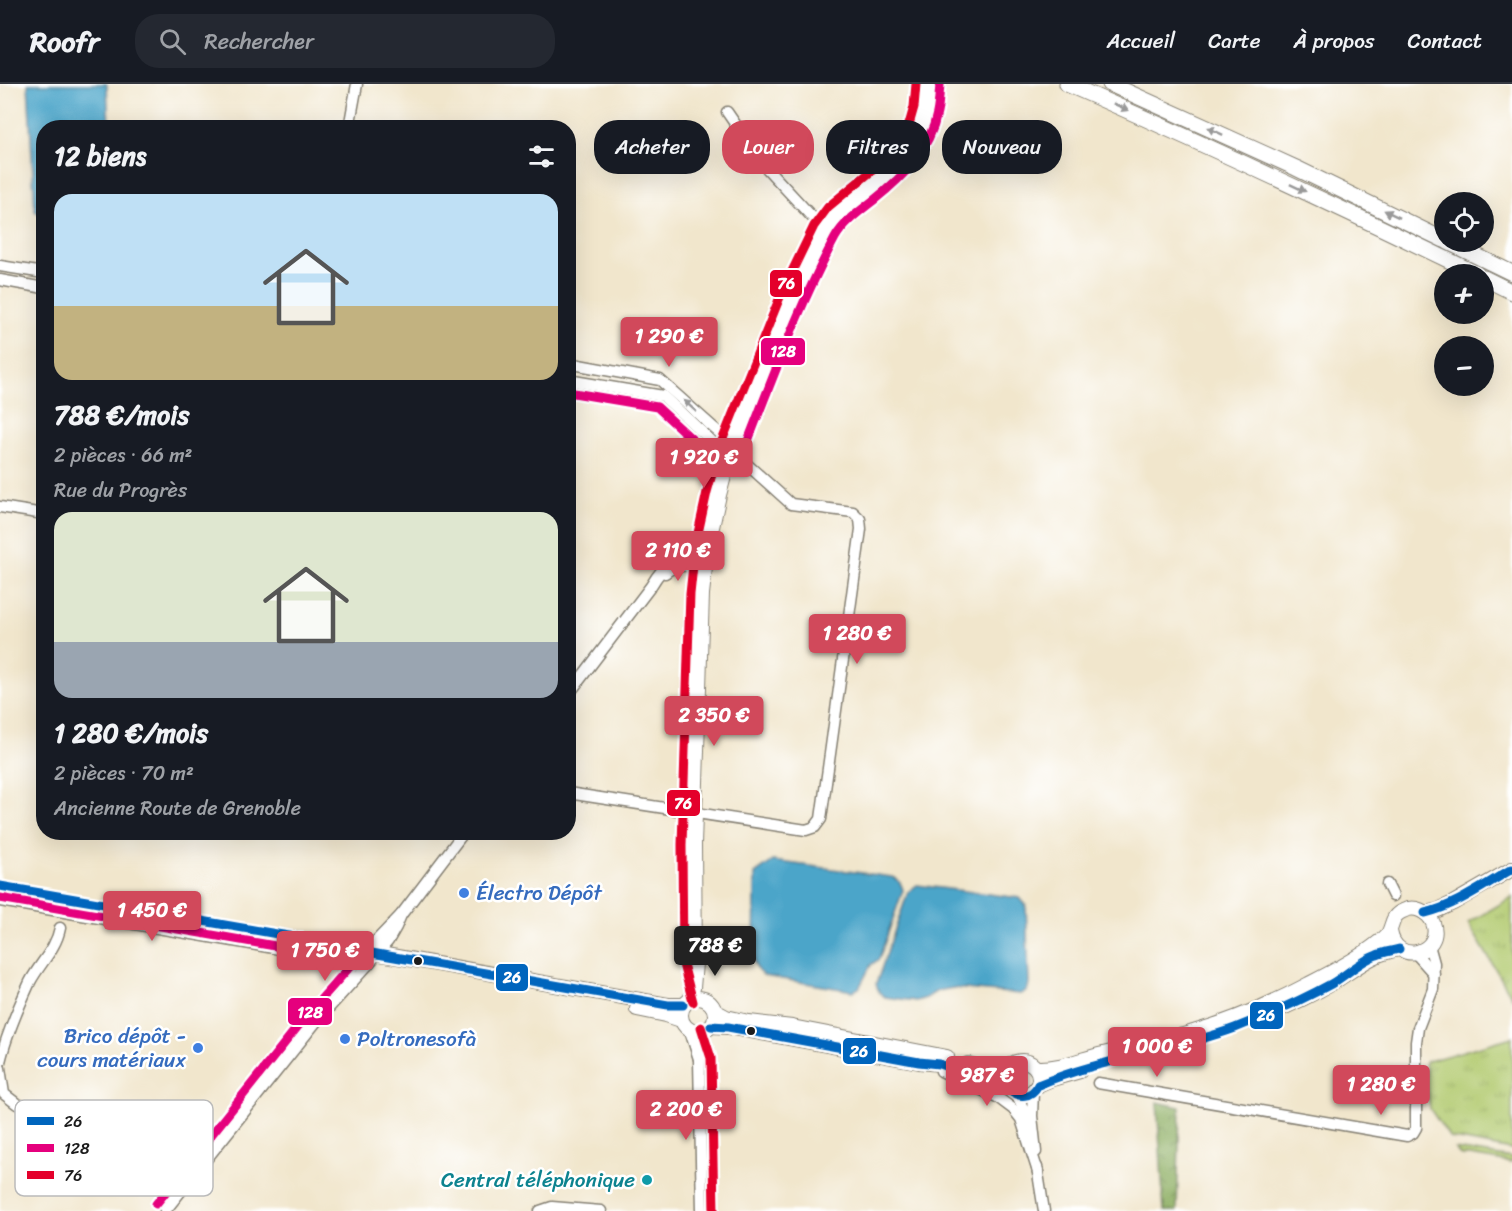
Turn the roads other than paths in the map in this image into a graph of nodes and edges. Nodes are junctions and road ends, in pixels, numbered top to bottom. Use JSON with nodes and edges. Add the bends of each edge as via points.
{"nodes":[{"id":1,"x":357,"y":84,"type":"edge"},
{"id":2,"x":928,"y":84,"type":"edge"},
{"id":3,"x":1067,"y":84,"type":"edge"},
{"id":4,"x":1110,"y":84,"type":"edge"},
{"id":5,"x":727,"y":112,"type":"dead end"},
{"id":6,"x":350,"y":120,"type":"edge"},
{"id":7,"x":825,"y":231,"type":"junction"},
{"id":8,"x":1434,"y":235,"type":"edge"},
{"id":9,"x":1469,"y":252,"type":"edge"},
{"id":10,"x":1456,"y":264,"type":"edge"},
{"id":11,"x":0,"y":266,"type":"edge"},
{"id":12,"x":36,"y":272,"type":"edge"},
{"id":13,"x":1512,"y":273,"type":"edge"},
{"id":14,"x":0,"y":280,"type":"edge"},
{"id":15,"x":1494,"y":283,"type":"edge"},
{"id":16,"x":36,"y":287,"type":"edge"},
{"id":17,"x":1512,"y":292,"type":"edge"},
{"id":18,"x":576,"y":364,"type":"edge"},
{"id":19,"x":576,"y":381,"type":"edge"},
{"id":20,"x":731,"y":451,"type":"junction"},
{"id":21,"x":0,"y":507,"type":"edge"},
{"id":22,"x":36,"y":513,"type":"edge"},
{"id":23,"x":707,"y":550,"type":"junction"},
{"id":24,"x":704,"y":570,"type":"junction"},
{"id":25,"x":651,"y":586,"type":"junction"},
{"id":26,"x":576,"y":684,"type":"edge"},
{"id":27,"x":576,"y":795,"type":"edge"},
{"id":28,"x":696,"y":813,"type":"junction"},
{"id":29,"x":458,"y":840,"type":"edge"},
{"id":30,"x":1512,"y":869,"type":"edge"},
{"id":31,"x":1512,"y":878,"type":"edge"},
{"id":32,"x":1387,"y":884,"type":"dead end"},
{"id":33,"x":0,"y":886,"type":"edge"},
{"id":34,"x":0,"y":890,"type":"edge"},
{"id":35,"x":0,"y":895,"type":"edge"},
{"id":36,"x":1393,"y":896,"type":"dead end"},
{"id":37,"x":0,"y":900,"type":"edge"},
{"id":38,"x":55,"y":910,"type":"junction"},
{"id":39,"x":1425,"y":913,"type":"junction"},
{"id":40,"x":76,"y":914,"type":"junction"},
{"id":41,"x":60,"y":928,"type":"junction"},
{"id":42,"x":1434,"y":929,"type":"junction"},
{"id":43,"x":1390,"y":931,"type":"junction"},
{"id":44,"x":1429,"y":945,"type":"junction"},
{"id":45,"x":335,"y":946,"type":"junction"},
{"id":46,"x":1399,"y":948,"type":"junction"},
{"id":47,"x":306,"y":951,"type":"junction"},
{"id":48,"x":1414,"y":953,"type":"junction"},
{"id":49,"x":368,"y":957,"type":"junction"},
{"id":50,"x":695,"y":963,"type":"junction"},
{"id":51,"x":1434,"y":975,"type":"junction"},
{"id":52,"x":705,"y":999,"type":"junction"},
{"id":53,"x":687,"y":1003,"type":"junction"},
{"id":54,"x":714,"y":1011,"type":"junction"},
{"id":55,"x":685,"y":1025,"type":"junction"},
{"id":56,"x":708,"y":1028,"type":"junction"},
{"id":57,"x":699,"y":1059,"type":"junction"},
{"id":58,"x":0,"y":1062,"type":"edge"},
{"id":59,"x":919,"y":1062,"type":"junction"},
{"id":60,"x":0,"y":1068,"type":"edge"},
{"id":61,"x":1037,"y":1068,"type":"junction"},
{"id":62,"x":1007,"y":1070,"type":"junction"},
{"id":63,"x":1098,"y":1083,"type":"dead end"},
{"id":64,"x":1006,"y":1084,"type":"junction"},
{"id":65,"x":1035,"y":1089,"type":"junction"},
{"id":66,"x":1017,"y":1095,"type":"junction"},
{"id":67,"x":15,"y":1102,"type":"edge"},
{"id":68,"x":213,"y":1151,"type":"edge"},
{"id":69,"x":1038,"y":1172,"type":"junction"},
{"id":70,"x":177,"y":1196,"type":"edge"},
{"id":71,"x":165,"y":1211,"type":"edge"},
{"id":72,"x":540,"y":1211,"type":"edge"},
{"id":73,"x":601,"y":1211,"type":"edge"},
{"id":74,"x":702,"y":1211,"type":"edge"},
{"id":75,"x":1044,"y":1211,"type":"edge"}],
"edges":[{"from":1,"to":6,"type":"street"},
{"from":2,"to":7,"type":"main road","via":[[920,130],[910,147],[896,165],[840,211]]},
{"from":3,"to":10,"type":"highway","one_way":true},
{"from":8,"to":4,"type":"highway","one_way":true},
{"from":5,"to":7,"type":"street","via":[[762,163]]},
{"from":7,"to":20,"type":"main road","via":[[793,296]]},
{"from":9,"to":13,"type":"highway"},
{"from":11,"to":12,"type":"street"},
{"from":14,"to":16,"type":"street"},
{"from":15,"to":17,"type":"highway"},
{"from":20,"to":18,"type":"street","one_way":true,"via":[[660,380]]},
{"from":19,"to":20,"type":"street","via":[[663,396]]},
{"from":20,"to":23,"type":"main road"},
{"from":20,"to":28,"type":"street","via":[[791,504],[853,512],[860,519],[861,529],[821,819],[806,830]]},
{"from":21,"to":22,"type":"street"},
{"from":23,"to":24,"type":"main road"},
{"from":23,"to":25,"type":"street","via":[[687,552],[673,560]]},
{"from":24,"to":25,"type":"street","via":[[688,565],[672,568]]},
{"from":24,"to":28,"type":"main road"},
{"from":25,"to":26,"type":"street"},
{"from":27,"to":28,"type":"street"},
{"from":28,"to":50,"type":"main road"},
{"from":29,"to":49,"type":"street","via":[[401,915],[388,940]]},
{"from":30,"to":39,"type":"main road","via":[[1453,903]]},
{"from":31,"to":42,"type":"main road","via":[[1443,919]]},
{"from":32,"to":36,"type":"street"},
{"from":33,"to":45,"type":"street"},
{"from":34,"to":45,"type":"main road"},
{"from":35,"to":47,"type":"main road"},
{"from":37,"to":38,"type":"street"},
{"from":38,"to":40,"type":"street"},
{"from":38,"to":41,"type":"street"},
{"from":39,"to":42,"type":"main road"},
{"from":39,"to":43,"type":"main road","via":[[1404,910],[1392,921]]},
{"from":40,"to":41,"type":"street"},
{"from":40,"to":47,"type":"street"},
{"from":41,"to":58,"type":"street","via":[[55,945],[31,981]]},
{"from":42,"to":44,"type":"main road"},
{"from":43,"to":46,"type":"main road"},
{"from":43,"to":61,"type":"main road","via":[[1372,948],[1251,1012],[1066,1066]]},
{"from":44,"to":48,"type":"main road"},
{"from":44,"to":51,"type":"street"},
{"from":45,"to":49,"type":"main road"},
{"from":46,"to":48,"type":"main road"},
{"from":46,"to":65,"type":"main road","via":[[1375,955],[1338,980],[1234,1028],[1096,1065],[1052,1079]]},
{"from":47,"to":49,"type":"main road"},
{"from":48,"to":51,"type":"street"},
{"from":49,"to":53,"type":"main road","via":[[668,1005]]},
{"from":49,"to":55,"type":"main road","via":[[640,1009]]},
{"from":49,"to":68,"type":"street"},
{"from":50,"to":52,"type":"main road"},
{"from":50,"to":53,"type":"main road"},
{"from":51,"to":63,"type":"street","via":[[1416,1042],[1416,1128],[1407,1136]]},
{"from":52,"to":53,"type":"main road"},
{"from":52,"to":54,"type":"main road"},
{"from":53,"to":55,"type":"main road","via":[[681,1010]]},
{"from":54,"to":56,"type":"main road"},
{"from":54,"to":62,"type":"main road","via":[[740,1020],[932,1054],[990,1070]]},
{"from":55,"to":56,"type":"main road","via":[[700,1032]]},
{"from":55,"to":57,"type":"street"},
{"from":56,"to":57,"type":"street"},
{"from":56,"to":59,"type":"main road","via":[[728,1027]]},
{"from":57,"to":74,"type":"street"},
{"from":59,"to":64,"type":"main road"},
{"from":59,"to":69,"type":"street","via":[[998,1096],[1020,1119]]},
{"from":60,"to":67,"type":"street","via":[[4,1094]]},
{"from":61,"to":62,"type":"main road","via":[[1019,1061]]},
{"from":61,"to":65,"type":"main road"},
{"from":62,"to":64,"type":"main road"},
{"from":64,"to":66,"type":"main road"},
{"from":65,"to":66,"type":"main road"},
{"from":65,"to":69,"type":"street","via":[[1032,1116]]},
{"from":66,"to":69,"type":"street"},
{"from":69,"to":75,"type":"street"},
{"from":70,"to":71,"type":"street"},
{"from":72,"to":73,"type":"street","via":[[552,1207]]}]}
